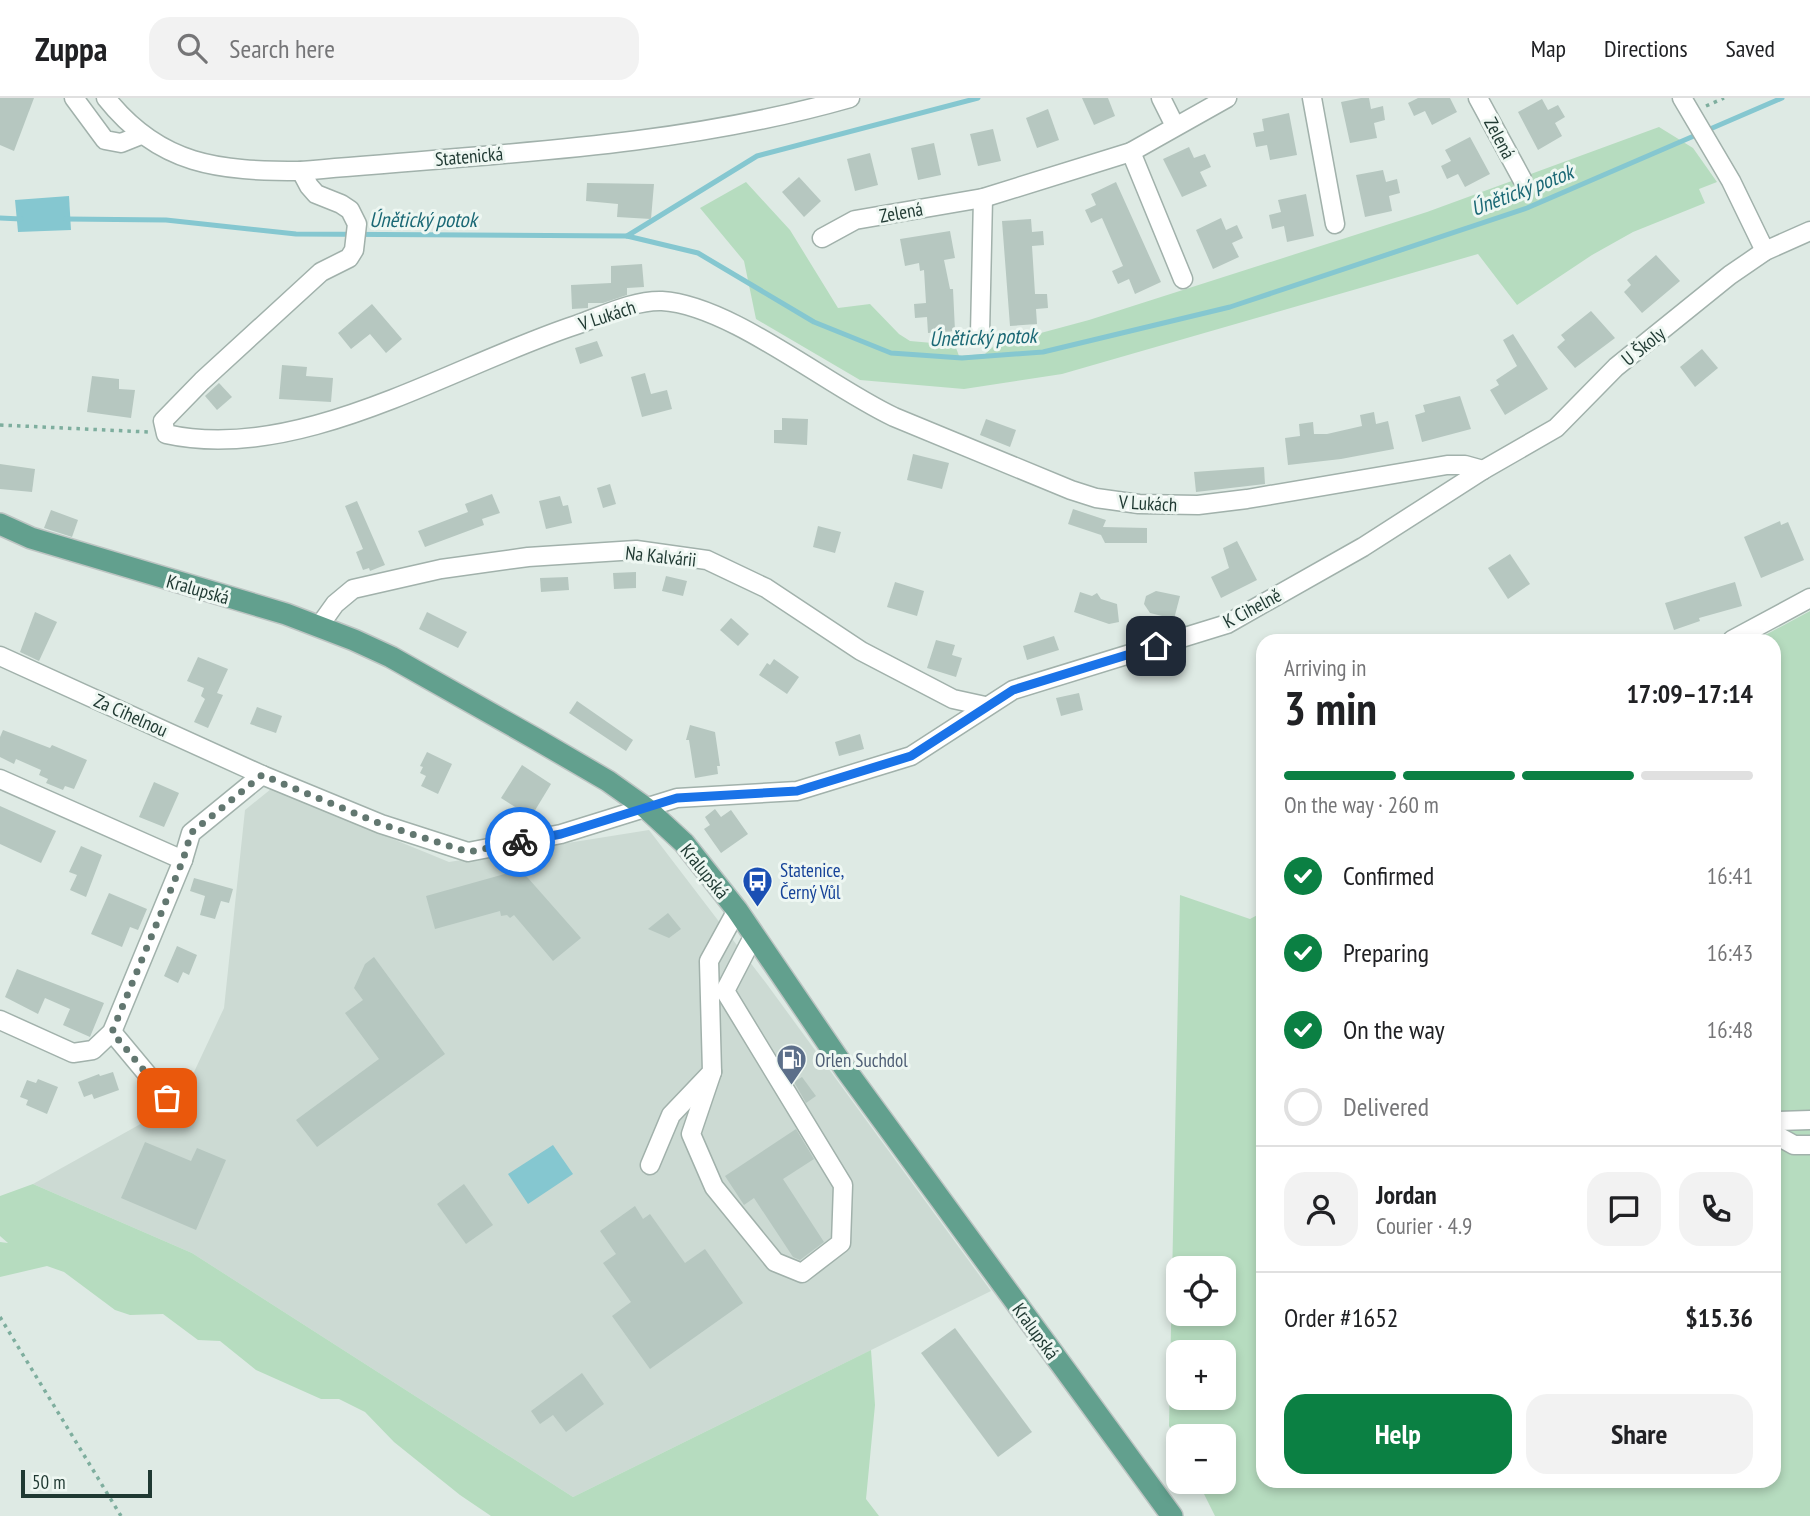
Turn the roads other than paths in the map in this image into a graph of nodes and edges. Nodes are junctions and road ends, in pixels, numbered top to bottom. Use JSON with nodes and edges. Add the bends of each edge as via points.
{"nodes":[{"id":1,"x":74,"y":98,"type":"edge"},
{"id":2,"x":106,"y":98,"type":"edge"},
{"id":3,"x":850,"y":98,"type":"edge"},
{"id":4,"x":1161,"y":98,"type":"edge"},
{"id":5,"x":1227,"y":98,"type":"edge"},
{"id":6,"x":1312,"y":98,"type":"edge"},
{"id":7,"x":1478,"y":98,"type":"edge"},
{"id":8,"x":1682,"y":98,"type":"edge"},
{"id":9,"x":1175,"y":126,"type":"junction"},
{"id":10,"x":141,"y":135,"type":"junction"},
{"id":11,"x":1131,"y":152,"type":"junction"},
{"id":12,"x":301,"y":170,"type":"junction"},
{"id":13,"x":1522,"y":179,"type":"dead end"},
{"id":14,"x":983,"y":198,"type":"junction"},
{"id":15,"x":1335,"y":224,"type":"dead end"},
{"id":16,"x":1810,"y":231,"type":"edge"},
{"id":17,"x":822,"y":238,"type":"dead end"},
{"id":18,"x":1765,"y":251,"type":"junction"},
{"id":19,"x":1183,"y":279,"type":"dead end"},
{"id":20,"x":980,"y":334,"type":"dead end"},
{"id":21,"x":1483,"y":470,"type":"junction"},
{"id":22,"x":0,"y":524,"type":"edge"},
{"id":23,"x":1810,"y":598,"type":"edge"},
{"id":24,"x":320,"y":625,"type":"junction"},
{"id":25,"x":1743,"y":634,"type":"edge"},
{"id":26,"x":0,"y":656,"type":"edge"},
{"id":27,"x":985,"y":706,"type":"junction"},
{"id":28,"x":262,"y":775,"type":"junction"},
{"id":29,"x":0,"y":779,"type":"edge"},
{"id":30,"x":646,"y":808,"type":"junction"},
{"id":31,"x":183,"y":860,"type":"junction"},
{"id":32,"x":737,"y":910,"type":"junction"},
{"id":33,"x":754,"y":935,"type":"junction"},
{"id":34,"x":0,"y":1020,"type":"edge"},
{"id":35,"x":112,"y":1032,"type":"junction"},
{"id":36,"x":712,"y":1072,"type":"junction"},
{"id":37,"x":167,"y":1098,"type":"dead end"},
{"id":38,"x":1810,"y":1120,"type":"edge"},
{"id":39,"x":1781,"y":1121,"type":"edge"},
{"id":40,"x":1781,"y":1138,"type":"edge"},
{"id":41,"x":1810,"y":1145,"type":"edge"},
{"id":42,"x":650,"y":1165,"type":"dead end"},
{"id":43,"x":1172,"y":1516,"type":"edge"}],
"edges":[{"from":1,"to":10,"type":"street","via":[[105,140],[121,143]]},
{"from":2,"to":10,"type":"street","name":"Statenická"},
{"from":3,"to":12,"type":"street","name":"Statenická","via":[[799,113],[655,139]]},
{"from":4,"to":9,"type":"street"},
{"from":5,"to":9,"type":"street","name":"Zelená"},
{"from":6,"to":15,"type":"street"},
{"from":7,"to":13,"type":"street","name":"Zelená"},
{"from":8,"to":18,"type":"street"},
{"from":9,"to":11,"type":"street","name":"Zelená"},
{"from":10,"to":12,"type":"street","name":"Statenická","via":[[193,161]]},
{"from":11,"to":14,"type":"street","name":"Zelená"},
{"from":11,"to":19,"type":"street"},
{"from":12,"to":21,"type":"street","name":"V Lukách","via":[[316,194],[350,210],[357,224],[354,250],[349,258],[321,272],[202,381],[163,422],[166,434],[232,440],[305,427],[374,406],[557,331],[662,301],[699,309],[894,417],[1096,498],[1198,505],[1447,465]]},
{"from":14,"to":17,"type":"street","name":"Zelená","via":[[855,220]]},
{"from":14,"to":20,"type":"street"},
{"from":16,"to":18,"type":"street","name":"U Školy"},
{"from":18,"to":21,"type":"street","name":"U Školy","via":[[1616,367],[1556,428]]},
{"from":21,"to":27,"type":"street","name":"K Cihelně","via":[[1363,547],[1227,624],[1013,690]]},
{"from":22,"to":24,"type":"main road","name":"Kralupská","via":[[80,554]]},
{"from":23,"to":25,"type":"street"},
{"from":24,"to":27,"type":"street","name":"Na Kalvárii","via":[[353,589],[441,569],[528,557],[636,550],[707,560],[766,588],[861,651],[953,699]]},
{"from":24,"to":30,"type":"main road","name":"Kralupská","via":[[415,671],[608,781]]},
{"from":26,"to":28,"type":"street","name":"Za Cihelnou"},
{"from":27,"to":30,"type":"street","name":"K Cihelně","via":[[911,756],[797,791],[677,798]]},
{"from":28,"to":30,"type":"street","name":"Za Cihelnou","via":[[381,824],[468,852],[561,834]]},
{"from":28,"to":31,"type":"street","via":[[191,833]]},
{"from":29,"to":31,"type":"street"},
{"from":30,"to":32,"type":"main road","name":"Kralupská","via":[[684,843]]},
{"from":31,"to":35,"type":"street"},
{"from":32,"to":33,"type":"main road","name":"Kralupská"},
{"from":32,"to":36,"type":"street","via":[[709,961]]},
{"from":33,"to":36,"type":"street","via":[[725,991],[843,1185],[841,1243],[802,1273],[775,1262],[715,1187],[691,1133]]},
{"from":33,"to":43,"type":"main road","name":"Kralupská","via":[[846,1070]]},
{"from":34,"to":35,"type":"street","via":[[73,1052],[93,1050]]},
{"from":35,"to":37,"type":"street"},
{"from":36,"to":42,"type":"street","via":[[671,1115]]},
{"from":38,"to":39,"type":"street"},
{"from":40,"to":41,"type":"street","via":[[1794,1145]]}]}
